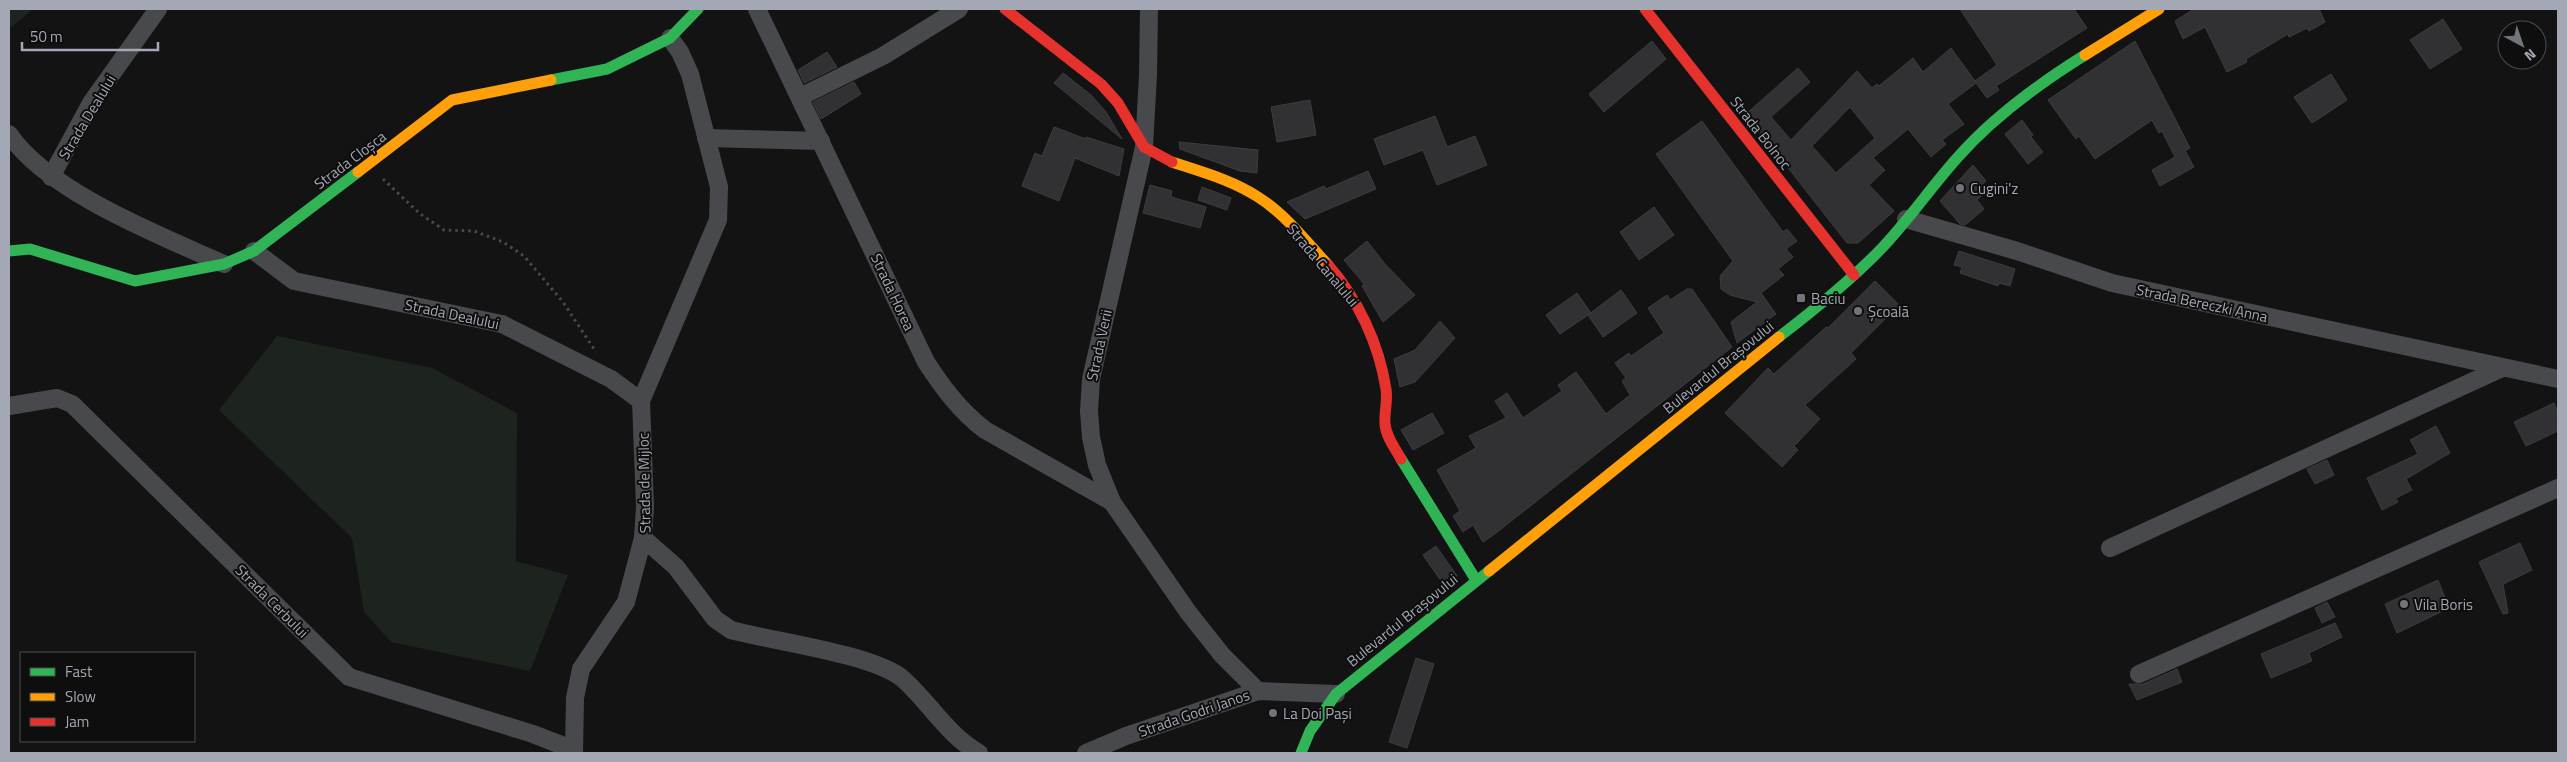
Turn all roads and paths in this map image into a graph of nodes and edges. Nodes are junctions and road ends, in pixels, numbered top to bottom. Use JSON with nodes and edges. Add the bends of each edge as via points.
{"nodes":[{"id":1,"x":158,"y":9,"type":"edge"},
{"id":2,"x":698,"y":9,"type":"edge"},
{"id":3,"x":757,"y":9,"type":"edge"},
{"id":4,"x":959,"y":9,"type":"edge"},
{"id":5,"x":1005,"y":9,"type":"edge"},
{"id":6,"x":1148,"y":9,"type":"edge"},
{"id":7,"x":1645,"y":9,"type":"edge"},
{"id":8,"x":2159,"y":9,"type":"edge"},
{"id":9,"x":670,"y":38,"type":"junction"},
{"id":10,"x":800,"y":96,"type":"junction"},
{"id":11,"x":9,"y":134,"type":"edge"},
{"id":12,"x":706,"y":138,"type":"junction"},
{"id":13,"x":820,"y":141,"type":"junction"},
{"id":14,"x":1144,"y":147,"type":"junction"},
{"id":15,"x":369,"y":165,"type":"junction"},
{"id":16,"x":51,"y":176,"type":"junction"},
{"id":17,"x":1906,"y":219,"type":"junction"},
{"id":18,"x":9,"y":251,"type":"edge"},
{"id":19,"x":254,"y":251,"type":"junction"},
{"id":20,"x":224,"y":264,"type":"junction"},
{"id":21,"x":1854,"y":275,"type":"junction"},
{"id":22,"x":2502,"y":368,"type":"junction"},
{"id":23,"x":2556,"y":377,"type":"edge"},
{"id":24,"x":611,"y":379,"type":"junction"},
{"id":25,"x":641,"y":401,"type":"junction"},
{"id":26,"x":9,"y":406,"type":"edge"},
{"id":27,"x":2558,"y":488,"type":"edge"},
{"id":28,"x":1112,"y":502,"type":"junction"},
{"id":29,"x":643,"y":538,"type":"junction"},
{"id":30,"x":2110,"y":548,"type":"dead end"},
{"id":31,"x":1476,"y":580,"type":"junction"},
{"id":32,"x":2139,"y":674,"type":"dead end"},
{"id":33,"x":1258,"y":691,"type":"junction"},
{"id":34,"x":1336,"y":694,"type":"junction"},
{"id":35,"x":574,"y":752,"type":"edge"},
{"id":36,"x":979,"y":753,"type":"edge"},
{"id":37,"x":1086,"y":753,"type":"edge"},
{"id":38,"x":1301,"y":753,"type":"edge"}],
"edges":[{"from":1,"to":16,"type":"street","name":"Strada Dealului","via":[[91,103]]},
{"from":2,"to":9,"type":"street","name":"Strada Cloșca"},
{"from":3,"to":10,"type":"street","name":"Strada Horea"},
{"from":4,"to":10,"type":"street","via":[[883,56]]},
{"from":5,"to":14,"type":"street","via":[[1101,84],[1118,103]]},
{"from":6,"to":14,"type":"street"},
{"from":7,"to":21,"type":"street","name":"Strada Bolnoc"},
{"from":8,"to":17,"type":"street","name":"Bulevardul Brașovului","via":[[2079,58],[2019,100],[1959,156]]},
{"from":9,"to":12,"type":"street","name":"Strada de Mijloc","via":[[690,74]]},
{"from":9,"to":15,"type":"street","name":"Strada Cloșca","via":[[607,69],[452,100]]},
{"from":10,"to":13,"type":"street","name":"Strada Horea"},
{"from":11,"to":16,"type":"street","name":"Strada Dealului"},
{"from":12,"to":13,"type":"street"},
{"from":12,"to":25,"type":"street","name":"Strada de Mijloc","via":[[719,187],[718,220]]},
{"from":13,"to":28,"type":"street","name":"Strada Horea","via":[[926,362],[950,397],[985,430]]},
{"from":14,"to":28,"type":"street","name":"Strada Verii","via":[[1091,379],[1091,437],[1097,465]]},
{"from":14,"to":31,"type":"street","name":"Strada Canalului","via":[[1164,159],[1230,182],[1260,198],[1293,227],[1351,293],[1367,323],[1383,370],[1388,437]]},
{"from":15,"to":19,"type":"street","name":"Strada Cloșca"},
{"from":15,"to":24,"type":"path","via":[[419,213],[444,230],[474,231],[503,242],[524,256],[563,302],[596,350]]},
{"from":16,"to":20,"type":"street","name":"Strada Dealului","via":[[142,228]]},
{"from":17,"to":21,"type":"street","name":"Bulevardul Brașovului"},
{"from":17,"to":22,"type":"street","name":"Strada Bereczki Anna","via":[[2112,283]]},
{"from":18,"to":20,"type":"street","name":"Strada Cloșca","via":[[30,249],[134,281]]},
{"from":19,"to":20,"type":"street","name":"Strada Cloșca"},
{"from":19,"to":24,"type":"street","name":"Strada Dealului","via":[[294,281],[502,324]]},
{"from":21,"to":31,"type":"street","name":"Bulevardul Brașovului"},
{"from":22,"to":23,"type":"street","name":"Strada Bereczki Anna"},
{"from":22,"to":30,"type":"street"},
{"from":24,"to":25,"type":"street","name":"Strada Dealului"},
{"from":25,"to":29,"type":"street","name":"Strada de Mijloc"},
{"from":26,"to":35,"type":"street","name":"Strada Cerbului","via":[[57,398],[72,404],[349,677],[533,734]]},
{"from":27,"to":32,"type":"street"},
{"from":28,"to":33,"type":"street","name":"Strada Verii","via":[[1188,612],[1222,655]]},
{"from":29,"to":35,"type":"street","name":"Strada Cerbului","via":[[626,602],[581,669],[575,698]]},
{"from":29,"to":36,"type":"street","name":"Strada de Mijloc","via":[[676,567],[715,619],[731,630],[876,664],[902,678],[964,745]]},
{"from":31,"to":34,"type":"street","name":"Bulevardul Brașovului"},
{"from":33,"to":34,"type":"street","name":"Strada Godri Janos"},
{"from":33,"to":37,"type":"street","name":"Strada Godri Janos"},
{"from":34,"to":38,"type":"street","name":"Bulevardul Brașovului","via":[[1310,731]]}]}
